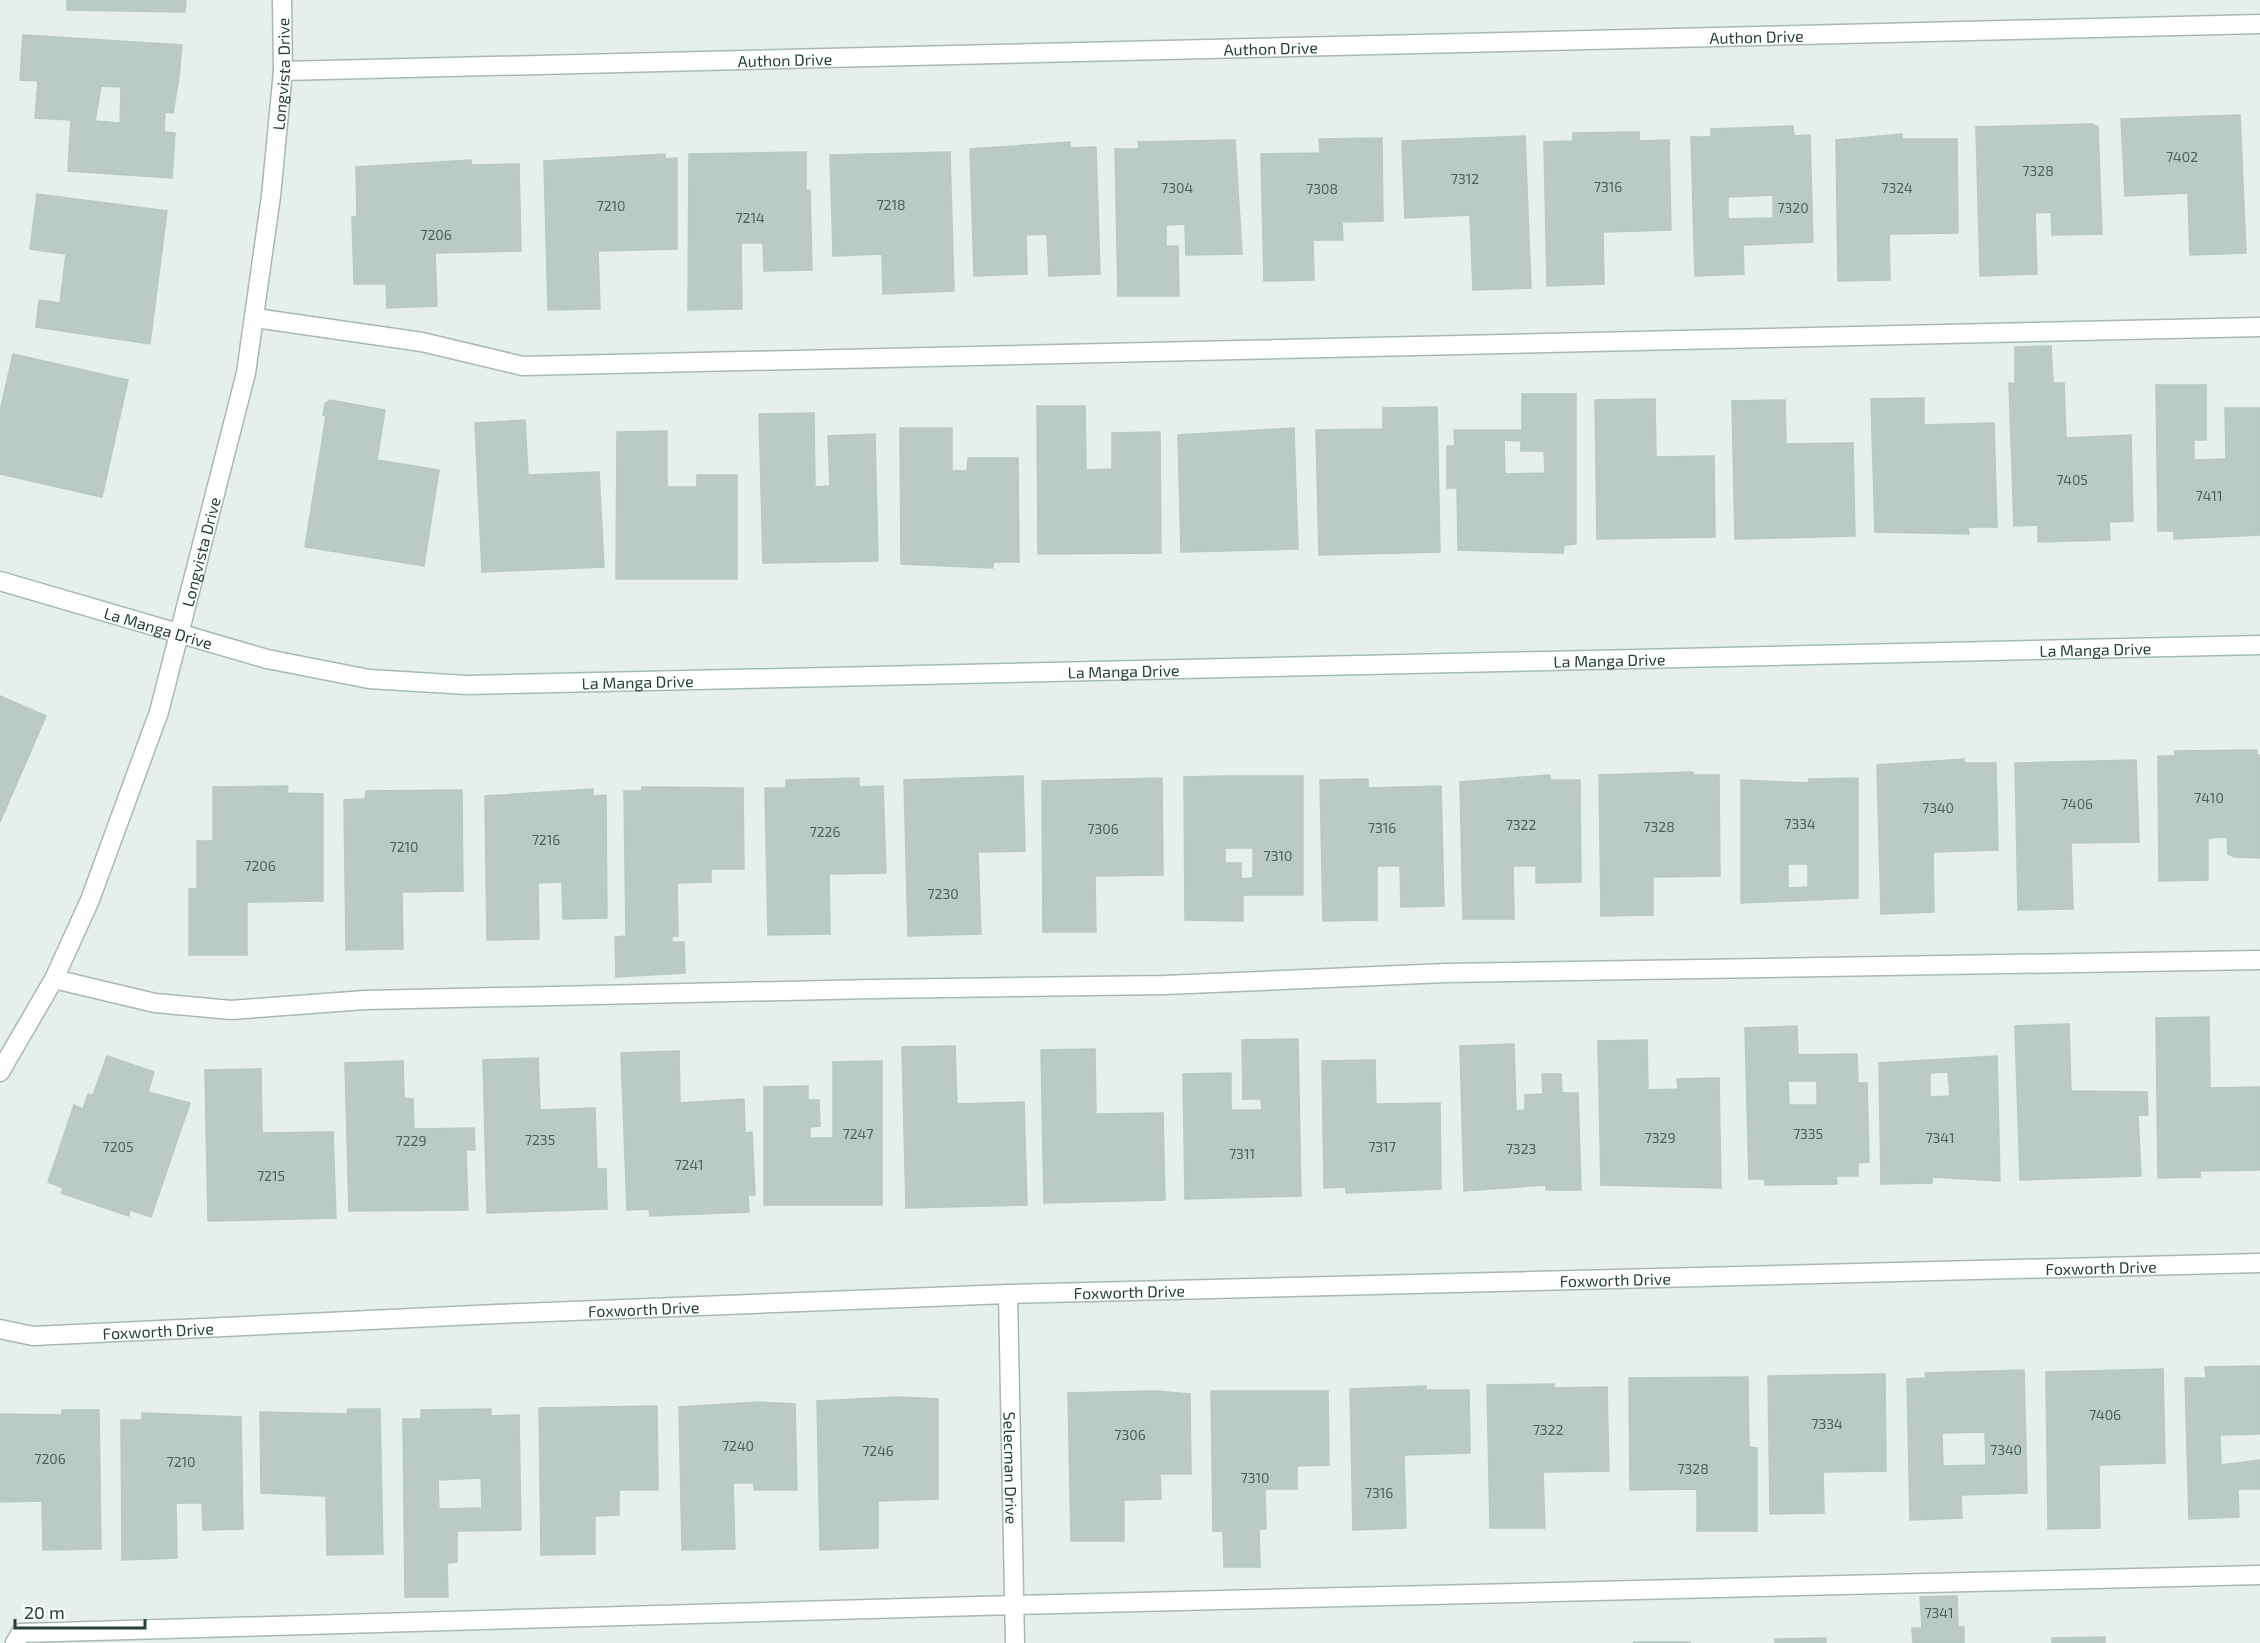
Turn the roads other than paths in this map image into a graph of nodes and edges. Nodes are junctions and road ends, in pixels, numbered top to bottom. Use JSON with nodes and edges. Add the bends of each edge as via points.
{"nodes":[{"id":1,"x":282,"y":0,"type":"edge"},
{"id":2,"x":2260,"y":24,"type":"edge"},
{"id":3,"x":283,"y":71,"type":"junction"},
{"id":4,"x":255,"y":318,"type":"junction"},
{"id":5,"x":2260,"y":327,"type":"edge"},
{"id":6,"x":0,"y":581,"type":"edge"},
{"id":7,"x":178,"y":634,"type":"junction"},
{"id":8,"x":2260,"y":645,"type":"edge"},
{"id":9,"x":2260,"y":960,"type":"edge"},
{"id":10,"x":54,"y":979,"type":"junction"},
{"id":11,"x":0,"y":1072,"type":"edge"},
{"id":12,"x":2260,"y":1263,"type":"edge"},
{"id":13,"x":1008,"y":1294,"type":"junction"},
{"id":14,"x":0,"y":1329,"type":"edge"},
{"id":15,"x":2260,"y":1575,"type":"edge"},
{"id":16,"x":1014,"y":1605,"type":"junction"},
{"id":17,"x":15,"y":1643,"type":"edge"},
{"id":18,"x":1015,"y":1643,"type":"edge"}],
"edges":[{"from":1,"to":3,"type":"street","name":"Longvista Drive"},
{"from":2,"to":3,"type":"street","name":"Authon Drive"},
{"from":3,"to":4,"type":"street","name":"Longvista Drive"},
{"from":4,"to":5,"type":"street","via":[[422,342],[523,366]]},
{"from":4,"to":7,"type":"street","name":"Longvista Drive","via":[[246,373]]},
{"from":6,"to":7,"type":"street","name":"La Manga Drive"},
{"from":7,"to":8,"type":"street","name":"La Manga Drive","via":[[267,660],[369,679],[467,685]]},
{"from":7,"to":10,"type":"street","name":"Longvista Drive","via":[[159,712],[90,900]]},
{"from":9,"to":10,"type":"street","via":[[1458,973],[1165,985],[365,1000],[231,1010],[155,1003]]},
{"from":10,"to":11,"type":"street","name":"Longvista Drive"},
{"from":12,"to":13,"type":"street","name":"Foxworth Drive"},
{"from":13,"to":14,"type":"street","name":"Foxworth Drive","via":[[33,1336]]},
{"from":13,"to":16,"type":"street","name":"Selecman Drive"},
{"from":15,"to":16,"type":"street"},
{"from":16,"to":17,"type":"street","via":[[21,1633]]},
{"from":16,"to":18,"type":"street","name":"Selecman Drive"}]}
